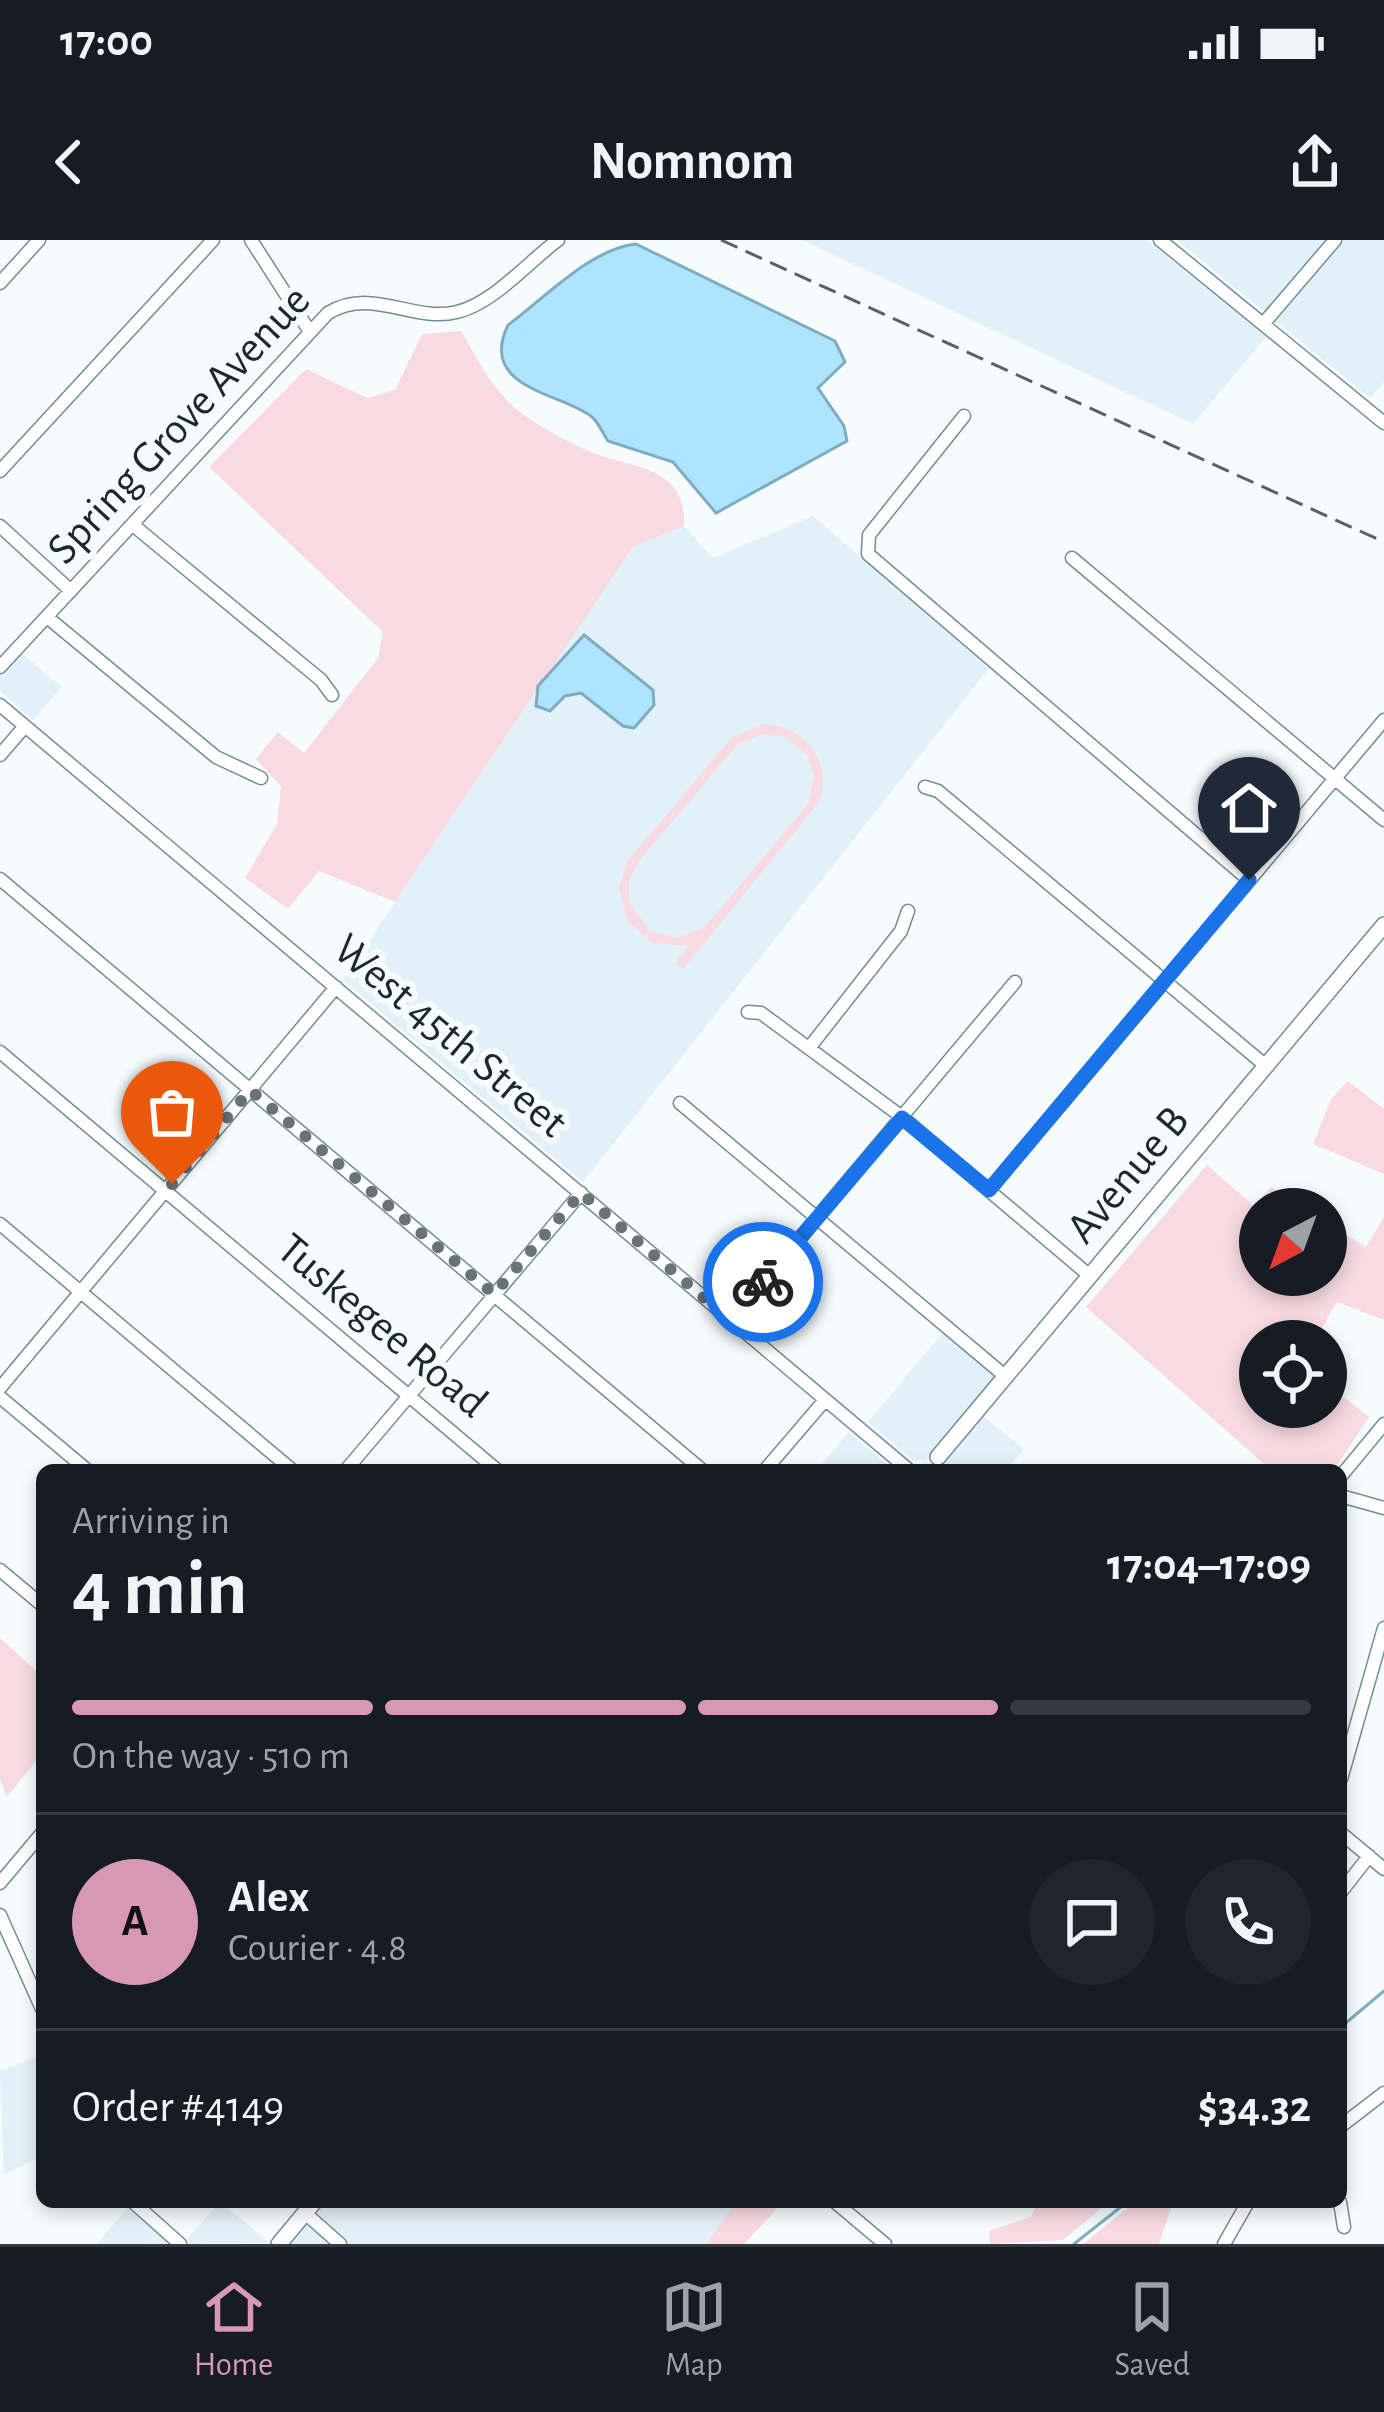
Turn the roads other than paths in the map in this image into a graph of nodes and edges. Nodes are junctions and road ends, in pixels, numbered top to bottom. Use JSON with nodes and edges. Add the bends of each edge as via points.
{"nodes":[{"id":1,"x":39,"y":240,"type":"edge"},
{"id":2,"x":213,"y":240,"type":"edge"},
{"id":3,"x":251,"y":240,"type":"edge"},
{"id":4,"x":535,"y":240,"type":"edge"},
{"id":5,"x":1160,"y":240,"type":"edge"},
{"id":6,"x":1335,"y":240,"type":"edge"},
{"id":7,"x":554,"y":243,"type":"edge"},
{"id":8,"x":0,"y":283,"type":"edge"},
{"id":9,"x":1264,"y":323,"type":"junction"},
{"id":10,"x":310,"y":332,"type":"junction"},
{"id":11,"x":964,"y":416,"type":"dead end"},
{"id":12,"x":1384,"y":423,"type":"edge"},
{"id":13,"x":0,"y":471,"type":"edge"},
{"id":14,"x":133,"y":525,"type":"junction"},
{"id":15,"x":0,"y":526,"type":"edge"},
{"id":16,"x":1072,"y":558,"type":"dead end"},
{"id":17,"x":71,"y":591,"type":"junction"},
{"id":18,"x":47,"y":617,"type":"junction"},
{"id":19,"x":0,"y":667,"type":"edge"},
{"id":20,"x":332,"y":695,"type":"dead end"},
{"id":21,"x":0,"y":705,"type":"edge"},
{"id":22,"x":1384,"y":720,"type":"edge"},
{"id":23,"x":25,"y":726,"type":"junction"},
{"id":24,"x":0,"y":754,"type":"edge"},
{"id":25,"x":261,"y":778,"type":"dead end"},
{"id":26,"x":1334,"y":779,"type":"junction"},
{"id":27,"x":925,"y":787,"type":"dead end"},
{"id":28,"x":1384,"y":820,"type":"edge"},
{"id":29,"x":0,"y":879,"type":"edge"},
{"id":30,"x":1249,"y":880,"type":"junction"},
{"id":31,"x":908,"y":911,"type":"dead end"},
{"id":32,"x":1384,"y":925,"type":"edge"},
{"id":33,"x":1165,"y":980,"type":"junction"},
{"id":34,"x":1015,"y":982,"type":"dead end"},
{"id":35,"x":336,"y":987,"type":"junction"},
{"id":36,"x":748,"y":1012,"type":"dead end"},
{"id":37,"x":809,"y":1048,"type":"junction"},
{"id":38,"x":0,"y":1052,"type":"edge"},
{"id":39,"x":1266,"y":1066,"type":"junction"},
{"id":40,"x":250,"y":1090,"type":"junction"},
{"id":41,"x":680,"y":1103,"type":"dead end"},
{"id":42,"x":902,"y":1118,"type":"junction"},
{"id":43,"x":989,"y":1190,"type":"junction"},
{"id":44,"x":166,"y":1191,"type":"junction"},
{"id":45,"x":581,"y":1193,"type":"junction"},
{"id":46,"x":816,"y":1218,"type":"junction"},
{"id":47,"x":0,"y":1224,"type":"edge"},
{"id":48,"x":1090,"y":1276,"type":"junction"},
{"id":49,"x":81,"y":1292,"type":"junction"},
{"id":50,"x":494,"y":1294,"type":"junction"},
{"id":51,"x":730,"y":1320,"type":"junction"},
{"id":52,"x":1006,"y":1376,"type":"junction"},
{"id":53,"x":0,"y":1388,"type":"edge"},
{"id":54,"x":410,"y":1396,"type":"junction"},
{"id":55,"x":0,"y":1397,"type":"edge"},
{"id":56,"x":825,"y":1400,"type":"junction"},
{"id":57,"x":1384,"y":1424,"type":"edge"},
{"id":58,"x":933,"y":1463,"type":"edge"},
{"id":59,"x":80,"y":1464,"type":"edge"},
{"id":60,"x":285,"y":1464,"type":"edge"},
{"id":61,"x":351,"y":1464,"type":"edge"},
{"id":62,"x":490,"y":1464,"type":"edge"},
{"id":63,"x":695,"y":1464,"type":"edge"},
{"id":64,"x":770,"y":1464,"type":"edge"},
{"id":65,"x":902,"y":1464,"type":"edge"},
{"id":66,"x":1347,"y":1469,"type":"edge"},
{"id":67,"x":1347,"y":1498,"type":"edge"},
{"id":68,"x":1384,"y":1508,"type":"edge"},
{"id":69,"x":0,"y":1570,"type":"edge"},
{"id":70,"x":36,"y":1600,"type":"edge"},
{"id":71,"x":1384,"y":1628,"type":"edge"},
{"id":72,"x":1347,"y":1758,"type":"edge"},
{"id":73,"x":1347,"y":1838,"type":"edge"},
{"id":74,"x":36,"y":1840,"type":"edge"},
{"id":75,"x":1369,"y":1856,"type":"junction"},
{"id":76,"x":1384,"y":1869,"type":"edge"},
{"id":77,"x":0,"y":1883,"type":"edge"},
{"id":78,"x":1347,"y":1884,"type":"edge"},
{"id":79,"x":0,"y":1915,"type":"edge"},
{"id":80,"x":36,"y":1996,"type":"edge"},
{"id":81,"x":1384,"y":2093,"type":"edge"},
{"id":82,"x":1347,"y":2121,"type":"edge"},
{"id":83,"x":144,"y":2208,"type":"edge"},
{"id":84,"x":309,"y":2208,"type":"edge"},
{"id":85,"x":846,"y":2208,"type":"edge"},
{"id":86,"x":1245,"y":2208,"type":"edge"},
{"id":87,"x":1341,"y":2208,"type":"edge"},
{"id":88,"x":1344,"y":2227,"type":"dead end"},
{"id":89,"x":180,"y":2244,"type":"edge"},
{"id":90,"x":279,"y":2244,"type":"edge"},
{"id":91,"x":340,"y":2244,"type":"edge"},
{"id":92,"x":886,"y":2244,"type":"edge"},
{"id":93,"x":1224,"y":2244,"type":"edge"}],
"edges":[{"from":1,"to":8,"type":"street"},
{"from":2,"to":13,"type":"street"},
{"from":3,"to":10,"type":"street"},
{"from":4,"to":7,"type":"street"},
{"from":5,"to":9,"type":"street"},
{"from":6,"to":9,"type":"street"},
{"from":7,"to":10,"type":"street","name":"Spring Grove Avenue","via":[[454,313],[346,302]]},
{"from":9,"to":12,"type":"street"},
{"from":10,"to":14,"type":"street","name":"Spring Grove Avenue"},
{"from":11,"to":30,"type":"street","via":[[866,548]]},
{"from":14,"to":17,"type":"street","name":"Spring Grove Avenue"},
{"from":14,"to":20,"type":"street"},
{"from":15,"to":17,"type":"street"},
{"from":16,"to":26,"type":"street"},
{"from":17,"to":18,"type":"street","name":"Spring Grove Avenue"},
{"from":18,"to":19,"type":"street","name":"Spring Grove Avenue"},
{"from":18,"to":25,"type":"street","via":[[216,758]]},
{"from":21,"to":23,"type":"street","name":"West 45th Street"},
{"from":22,"to":26,"type":"street"},
{"from":23,"to":24,"type":"street"},
{"from":23,"to":35,"type":"street","name":"West 45th Street"},
{"from":26,"to":28,"type":"street"},
{"from":26,"to":30,"type":"street"},
{"from":27,"to":33,"type":"street"},
{"from":29,"to":40,"type":"street"},
{"from":30,"to":33,"type":"street"},
{"from":31,"to":37,"type":"street","via":[[901,931]]},
{"from":32,"to":39,"type":"main road","name":"Avenue B"},
{"from":33,"to":39,"type":"street"},
{"from":33,"to":43,"type":"street"},
{"from":34,"to":42,"type":"street"},
{"from":35,"to":40,"type":"street"},
{"from":35,"to":45,"type":"street","name":"West 45th Street"},
{"from":36,"to":37,"type":"street"},
{"from":37,"to":42,"type":"street"},
{"from":38,"to":44,"type":"street","name":"Tuskegee Road"},
{"from":39,"to":48,"type":"main road","name":"Avenue B"},
{"from":40,"to":44,"type":"street"},
{"from":40,"to":50,"type":"street"},
{"from":41,"to":46,"type":"street"},
{"from":42,"to":43,"type":"street"},
{"from":42,"to":46,"type":"street"},
{"from":43,"to":48,"type":"street"},
{"from":44,"to":49,"type":"street"},
{"from":44,"to":54,"type":"street","name":"Tuskegee Road"},
{"from":45,"to":50,"type":"street"},
{"from":45,"to":51,"type":"street","name":"West 45th Street"},
{"from":46,"to":51,"type":"street"},
{"from":46,"to":52,"type":"street"},
{"from":47,"to":49,"type":"street"},
{"from":48,"to":52,"type":"main road","name":"Avenue B"},
{"from":49,"to":53,"type":"street"},
{"from":49,"to":60,"type":"street"},
{"from":50,"to":54,"type":"street"},
{"from":50,"to":63,"type":"street"},
{"from":51,"to":56,"type":"street","name":"West 45th Street"},
{"from":52,"to":58,"type":"main road","name":"Avenue B"},
{"from":54,"to":61,"type":"street"},
{"from":54,"to":62,"type":"street","name":"Tuskegee Road"},
{"from":55,"to":59,"type":"street"},
{"from":56,"to":64,"type":"street"},
{"from":56,"to":65,"type":"street","name":"West 45th Street"},
{"from":57,"to":66,"type":"street"},
{"from":67,"to":68,"type":"street"},
{"from":69,"to":70,"type":"street"},
{"from":71,"to":72,"type":"street"},
{"from":73,"to":75,"type":"street"},
{"from":74,"to":77,"type":"street"},
{"from":75,"to":76,"type":"street"},
{"from":75,"to":78,"type":"street"},
{"from":79,"to":80,"type":"street"},
{"from":81,"to":82,"type":"street"},
{"from":83,"to":89,"type":"street"},
{"from":84,"to":90,"type":"main road"},
{"from":84,"to":91,"type":"street"},
{"from":85,"to":92,"type":"street"},
{"from":86,"to":93,"type":"street"},
{"from":87,"to":88,"type":"street"}]}
